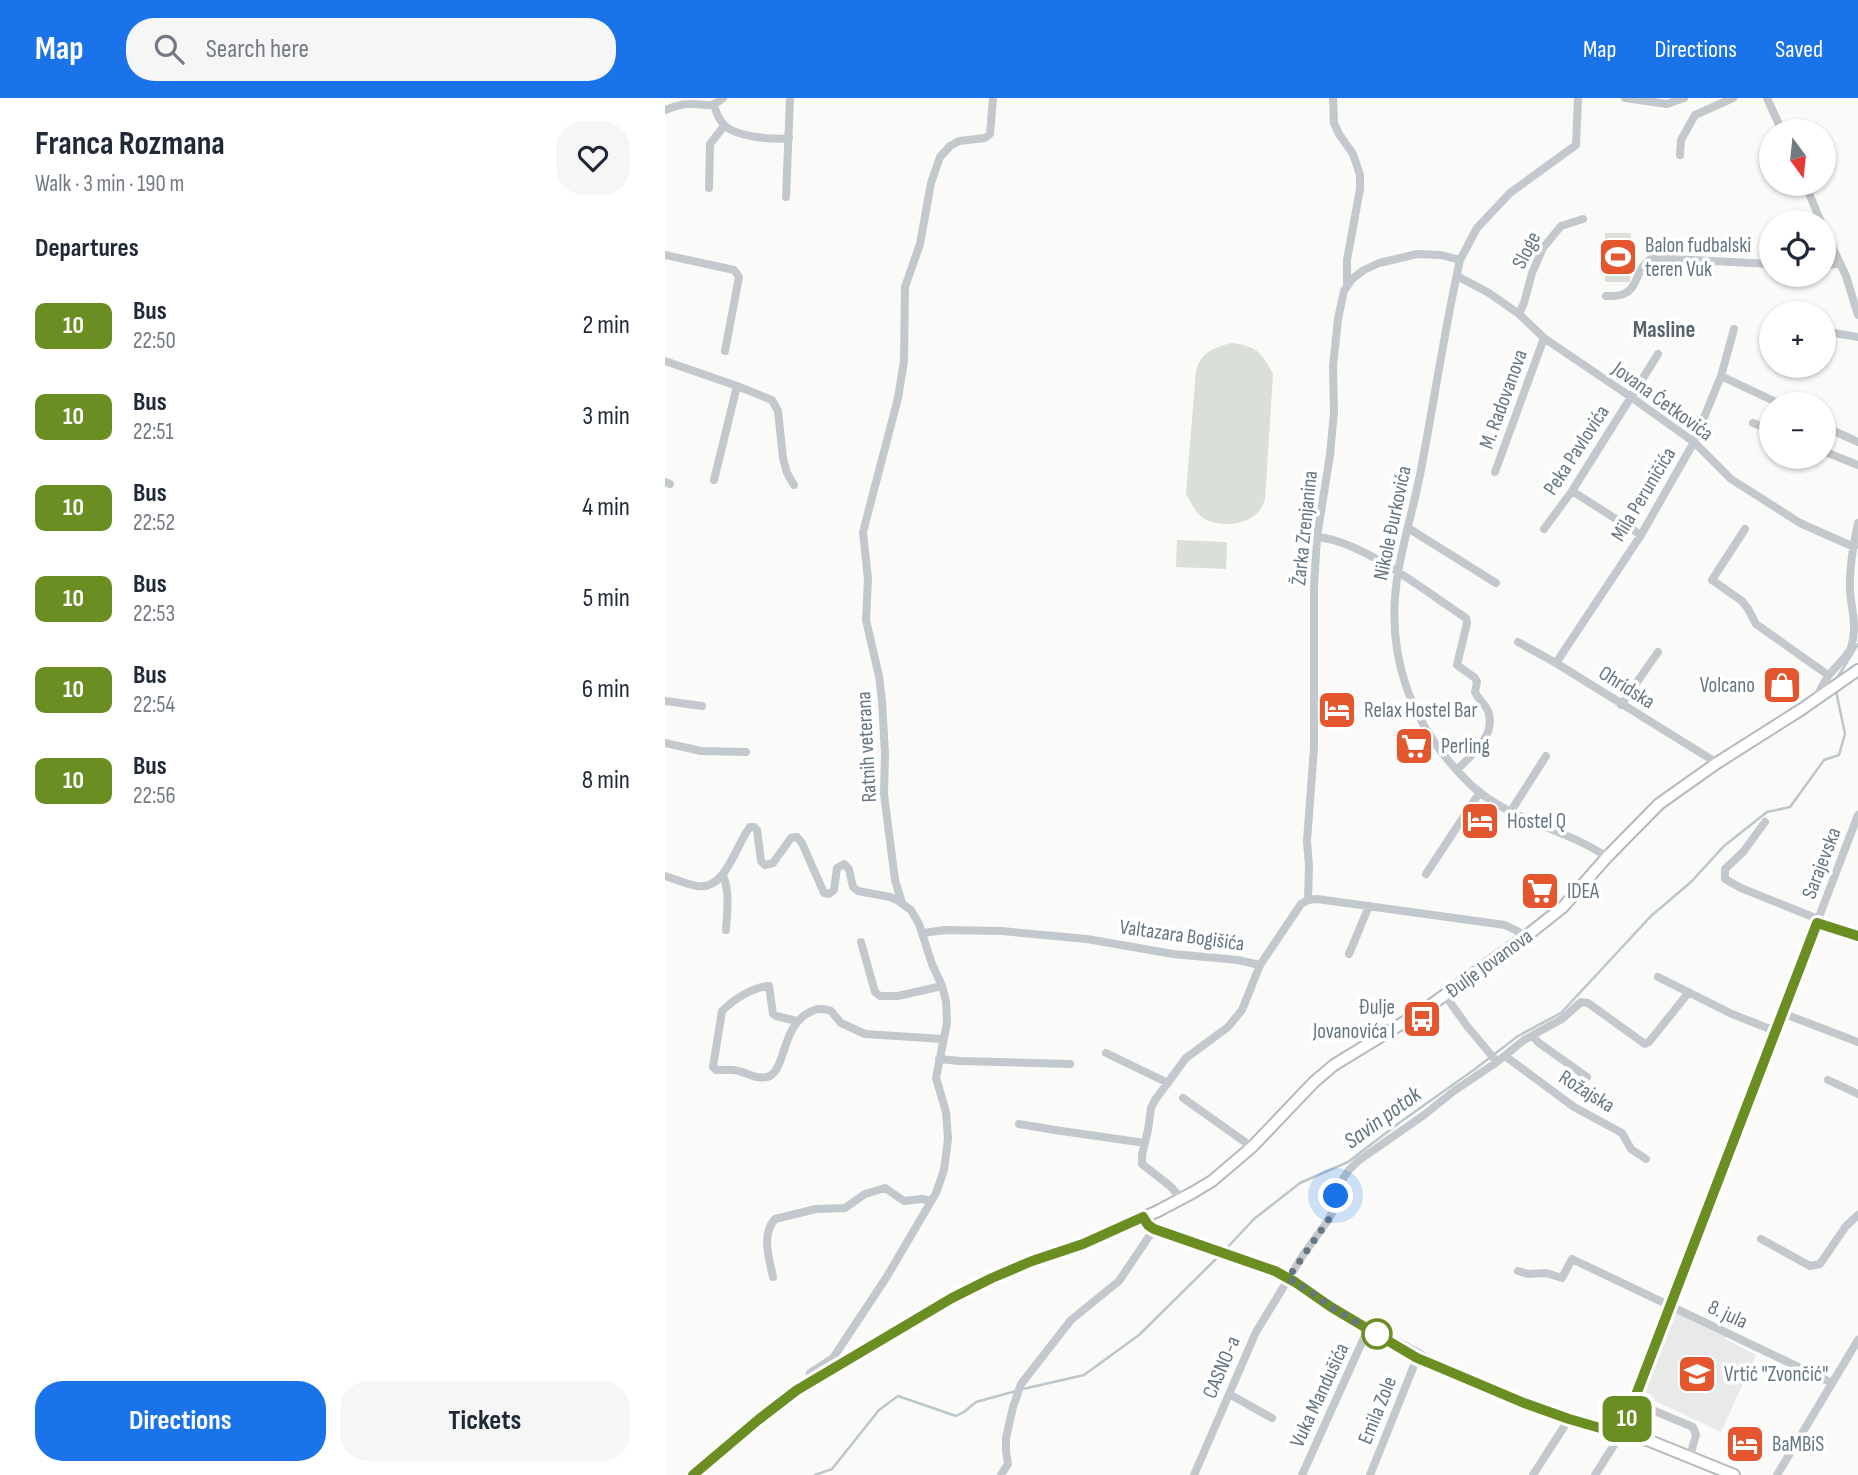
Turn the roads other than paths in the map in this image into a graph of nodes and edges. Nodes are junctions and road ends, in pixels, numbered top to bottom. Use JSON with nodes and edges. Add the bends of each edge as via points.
{"nodes":[{"id":1,"x":723,"y":98,"type":"edge"},
{"id":2,"x":790,"y":98,"type":"edge"},
{"id":3,"x":993,"y":98,"type":"edge"},
{"id":4,"x":1333,"y":98,"type":"edge"},
{"id":5,"x":1578,"y":98,"type":"edge"},
{"id":6,"x":1625,"y":98,"type":"edge"},
{"id":7,"x":1684,"y":98,"type":"edge"},
{"id":8,"x":1733,"y":98,"type":"edge"},
{"id":9,"x":1771,"y":99,"type":"edge"},
{"id":10,"x":714,"y":105,"type":"junction"},
{"id":11,"x":665,"y":110,"type":"edge"},
{"id":12,"x":1778,"y":119,"type":"edge"},
{"id":13,"x":724,"y":126,"type":"junction"},
{"id":14,"x":789,"y":138,"type":"junction"},
{"id":15,"x":1680,"y":155,"type":"dead end"},
{"id":16,"x":709,"y":188,"type":"dead end"},
{"id":17,"x":786,"y":197,"type":"dead end"},
{"id":18,"x":1583,"y":219,"type":"dead end"},
{"id":19,"x":665,"y":255,"type":"edge"},
{"id":20,"x":1836,"y":257,"type":"edge"},
{"id":21,"x":1460,"y":260,"type":"junction"},
{"id":22,"x":1759,"y":263,"type":"edge"},
{"id":23,"x":1836,"y":264,"type":"edge"},
{"id":24,"x":1839,"y":264,"type":"junction"},
{"id":25,"x":1858,"y":272,"type":"edge"},
{"id":26,"x":1457,"y":276,"type":"junction"},
{"id":27,"x":1846,"y":276,"type":"junction"},
{"id":28,"x":1347,"y":285,"type":"junction"},
{"id":29,"x":1606,"y":296,"type":"dead end"},
{"id":30,"x":1519,"y":314,"type":"junction"},
{"id":31,"x":1858,"y":315,"type":"edge"},
{"id":32,"x":1734,"y":329,"type":"dead end"},
{"id":33,"x":1836,"y":333,"type":"edge"},
{"id":34,"x":1858,"y":337,"type":"edge"},
{"id":35,"x":1544,"y":338,"type":"junction"},
{"id":36,"x":725,"y":351,"type":"dead end"},
{"id":37,"x":1657,"y":354,"type":"dead end"},
{"id":38,"x":665,"y":361,"type":"edge"},
{"id":39,"x":1721,"y":376,"type":"junction"},
{"id":40,"x":737,"y":386,"type":"junction"},
{"id":41,"x":1759,"y":394,"type":"edge"},
{"id":42,"x":1631,"y":397,"type":"junction"},
{"id":43,"x":1753,"y":423,"type":"dead end"},
{"id":44,"x":1759,"y":425,"type":"edge"},
{"id":45,"x":1836,"y":432,"type":"edge"},
{"id":46,"x":1694,"y":442,"type":"junction"},
{"id":47,"x":1858,"y":442,"type":"edge"},
{"id":48,"x":1836,"y":456,"type":"edge"},
{"id":49,"x":1858,"y":465,"type":"edge"},
{"id":50,"x":1495,"y":472,"type":"dead end"},
{"id":51,"x":714,"y":480,"type":"dead end"},
{"id":52,"x":794,"y":485,"type":"dead end"},
{"id":53,"x":1572,"y":491,"type":"junction"},
{"id":54,"x":1858,"y":523,"type":"edge"},
{"id":55,"x":1408,"y":528,"type":"junction"},
{"id":56,"x":1544,"y":529,"type":"dead end"},
{"id":57,"x":1745,"y":529,"type":"dead end"},
{"id":58,"x":1641,"y":535,"type":"junction"},
{"id":59,"x":1317,"y":537,"type":"junction"},
{"id":60,"x":1854,"y":547,"type":"junction"},
{"id":61,"x":1398,"y":573,"type":"junction"},
{"id":62,"x":1496,"y":583,"type":"dead end"},
{"id":63,"x":1857,"y":633,"type":"edge"},
{"id":64,"x":1518,"y":642,"type":"dead end"},
{"id":65,"x":1658,"y":652,"type":"dead end"},
{"id":66,"x":1556,"y":663,"type":"junction"},
{"id":67,"x":1858,"y":670,"type":"edge"},
{"id":68,"x":1828,"y":676,"type":"junction"},
{"id":69,"x":1821,"y":694,"type":"junction"},
{"id":70,"x":665,"y":701,"type":"edge"},
{"id":71,"x":1621,"y":705,"type":"junction"},
{"id":72,"x":702,"y":706,"type":"dead end"},
{"id":73,"x":665,"y":743,"type":"edge"},
{"id":74,"x":746,"y":752,"type":"dead end"},
{"id":75,"x":1546,"y":756,"type":"dead end"},
{"id":76,"x":1717,"y":763,"type":"junction"},
{"id":77,"x":1457,"y":770,"type":"junction"},
{"id":78,"x":1480,"y":792,"type":"junction"},
{"id":79,"x":1511,"y":811,"type":"junction"},
{"id":80,"x":1858,"y":815,"type":"edge"},
{"id":81,"x":1765,"y":822,"type":"dead end"},
{"id":82,"x":1607,"y":857,"type":"junction"},
{"id":83,"x":1426,"y":874,"type":"dead end"},
{"id":84,"x":723,"y":875,"type":"junction"},
{"id":85,"x":665,"y":876,"type":"edge"},
{"id":86,"x":1308,"y":900,"type":"junction"},
{"id":87,"x":902,"y":903,"type":"junction"},
{"id":88,"x":1369,"y":906,"type":"junction"},
{"id":89,"x":1817,"y":921,"type":"junction"},
{"id":90,"x":726,"y":930,"type":"dead end"},
{"id":91,"x":923,"y":933,"type":"junction"},
{"id":92,"x":1858,"y":936,"type":"edge"},
{"id":93,"x":1525,"y":937,"type":"junction"},
{"id":94,"x":861,"y":942,"type":"dead end"},
{"id":95,"x":1349,"y":954,"type":"dead end"},
{"id":96,"x":1260,"y":965,"type":"junction"},
{"id":97,"x":1658,"y":977,"type":"dead end"},
{"id":98,"x":943,"y":986,"type":"junction"},
{"id":99,"x":1689,"y":992,"type":"junction"},
{"id":100,"x":1445,"y":995,"type":"junction"},
{"id":101,"x":1782,"y":1013,"type":"junction"},
{"id":102,"x":797,"y":1021,"type":"junction"},
{"id":103,"x":1775,"y":1031,"type":"junction"},
{"id":104,"x":1532,"y":1036,"type":"junction"},
{"id":105,"x":943,"y":1040,"type":"junction"},
{"id":106,"x":1858,"y":1042,"type":"edge"},
{"id":107,"x":1105,"y":1053,"type":"dead end"},
{"id":108,"x":1505,"y":1056,"type":"junction"},
{"id":109,"x":1493,"y":1058,"type":"junction"},
{"id":110,"x":939,"y":1059,"type":"junction"},
{"id":111,"x":1070,"y":1064,"type":"dead end"},
{"id":112,"x":1587,"y":1077,"type":"dead end"},
{"id":113,"x":1828,"y":1080,"type":"dead end"},
{"id":114,"x":1166,"y":1082,"type":"junction"},
{"id":115,"x":1858,"y":1094,"type":"edge"},
{"id":116,"x":1183,"y":1098,"type":"dead end"},
{"id":117,"x":1019,"y":1124,"type":"dead end"},
{"id":118,"x":1145,"y":1143,"type":"junction"},
{"id":119,"x":1252,"y":1147,"type":"junction"},
{"id":120,"x":1646,"y":1159,"type":"dead end"},
{"id":121,"x":1182,"y":1199,"type":"junction"},
{"id":122,"x":931,"y":1201,"type":"junction"},
{"id":123,"x":1858,"y":1215,"type":"edge"},
{"id":124,"x":1143,"y":1217,"type":"junction"},
{"id":125,"x":1154,"y":1229,"type":"junction"},
{"id":126,"x":1761,"y":1239,"type":"dead end"},
{"id":127,"x":1518,"y":1271,"type":"dead end"},
{"id":128,"x":773,"y":1277,"type":"dead end"},
{"id":129,"x":1288,"y":1278,"type":"junction"},
{"id":130,"x":1669,"y":1306,"type":"junction"},
{"id":131,"x":1368,"y":1329,"type":"junction"},
{"id":132,"x":1858,"y":1340,"type":"edge"},
{"id":133,"x":1417,"y":1358,"type":"junction"},
{"id":134,"x":810,"y":1383,"type":"junction"},
{"id":135,"x":1832,"y":1383,"type":"junction"},
{"id":136,"x":1229,"y":1394,"type":"junction"},
{"id":137,"x":1633,"y":1402,"type":"junction"},
{"id":138,"x":1272,"y":1418,"type":"dead end"},
{"id":139,"x":1569,"y":1419,"type":"junction"},
{"id":140,"x":1621,"y":1434,"type":"junction"},
{"id":141,"x":1689,"y":1456,"type":"junction"},
{"id":142,"x":693,"y":1475,"type":"edge"},
{"id":143,"x":1001,"y":1475,"type":"edge"},
{"id":144,"x":1194,"y":1475,"type":"edge"},
{"id":145,"x":1301,"y":1475,"type":"edge"},
{"id":146,"x":1370,"y":1475,"type":"edge"},
{"id":147,"x":1533,"y":1475,"type":"edge"},
{"id":148,"x":1595,"y":1475,"type":"edge"},
{"id":149,"x":1734,"y":1475,"type":"edge"},
{"id":150,"x":1777,"y":1475,"type":"edge"}],
"edges":[{"from":1,"to":10,"type":"street"},
{"from":2,"to":14,"type":"street"},
{"from":3,"to":87,"type":"street","name":"Ratnih veterana","via":[[990,134],[950,146],[940,157],[931,183],[920,244],[905,287],[904,361],[898,398],[863,531],[866,620],[883,701],[884,794]]},
{"from":4,"to":28,"type":"street","name":"Žarka Zrenjanina","via":[[1334,123],[1360,175]]},
{"from":5,"to":21,"type":"street","name":"Nikole Đurkovića","via":[[1576,145],[1510,193],[1477,228]]},
{"from":6,"to":7,"type":"street","via":[[1667,103]]},
{"from":8,"to":15,"type":"street","via":[[1695,115],[1681,140]]},
{"from":9,"to":12,"type":"street"},
{"from":10,"to":11,"type":"street","via":[[688,104]]},
{"from":10,"to":13,"type":"street"},
{"from":13,"to":14,"type":"street","via":[[750,136]]},
{"from":13,"to":16,"type":"street","via":[[710,144]]},
{"from":14,"to":17,"type":"street"},
{"from":18,"to":30,"type":"street","name":"Sloge","via":[[1560,226],[1543,248]]},
{"from":19,"to":36,"type":"street","via":[[737,273]]},
{"from":20,"to":24,"type":"street"},
{"from":21,"to":26,"type":"street","name":"Nikole Đurkovića"},
{"from":21,"to":28,"type":"street","via":[[1417,254],[1389,260],[1364,270]]},
{"from":22,"to":29,"type":"street","via":[[1653,258],[1630,291],[1619,297]]},
{"from":23,"to":24,"type":"street"},
{"from":24,"to":27,"type":"street"},
{"from":25,"to":27,"type":"street"},
{"from":26,"to":30,"type":"street","name":"Jovana Ćetkovića"},
{"from":26,"to":55,"type":"street","name":"Nikole Đurkovića"},
{"from":27,"to":31,"type":"street"},
{"from":28,"to":59,"type":"street","name":"Žarka Zrenjanina","via":[[1338,319],[1330,455]]},
{"from":30,"to":35,"type":"street","name":"Jovana Ćetkovića"},
{"from":32,"to":39,"type":"street","name":"Mila Peruničića"},
{"from":33,"to":34,"type":"street"},
{"from":35,"to":42,"type":"street","name":"Jovana Ćetkovića"},
{"from":35,"to":50,"type":"street","name":"M. Radovanova"},
{"from":37,"to":42,"type":"street","name":"Peka Pavlovića"},
{"from":38,"to":40,"type":"street"},
{"from":39,"to":41,"type":"street"},
{"from":39,"to":46,"type":"street","name":"Mila Peruničića"},
{"from":40,"to":51,"type":"street"},
{"from":40,"to":52,"type":"street","via":[[776,405],[783,458]]},
{"from":42,"to":46,"type":"street","name":"Jovana Ćetkovića"},
{"from":42,"to":53,"type":"street","name":"Peka Pavlovića"},
{"from":43,"to":44,"type":"street"},
{"from":45,"to":47,"type":"street"},
{"from":46,"to":58,"type":"street","name":"Mila Peruničića"},
{"from":46,"to":60,"type":"street","name":"Jovana Ćetkovića","via":[[1731,479],[1800,523]]},
{"from":48,"to":49,"type":"street"},
{"from":53,"to":56,"type":"street","name":"Peka Pavlovića"},
{"from":53,"to":58,"type":"street"},
{"from":54,"to":60,"type":"street"},
{"from":55,"to":61,"type":"street","name":"Nikole Đurkovića"},
{"from":55,"to":62,"type":"street"},
{"from":57,"to":68,"type":"street","via":[[1712,580],[1742,601],[1756,624]]},
{"from":58,"to":66,"type":"street","name":"Mila Peruničića"},
{"from":59,"to":61,"type":"street","via":[[1349,545]]},
{"from":59,"to":86,"type":"street","name":"Žarka Zrenjanina"},
{"from":60,"to":63,"type":"street","via":[[1850,590]]},
{"from":61,"to":77,"type":"street","name":"Nikole Đurkovića","via":[[1394,637],[1404,684],[1418,714]]},
{"from":61,"to":77,"type":"street","via":[[1466,618],[1457,665],[1475,678],[1475,692],[1490,720],[1483,742]]},
{"from":63,"to":68,"type":"street"},
{"from":64,"to":66,"type":"street","name":"Ohridska"},
{"from":65,"to":71,"type":"street"},
{"from":66,"to":71,"type":"street","name":"Ohridska"},
{"from":67,"to":69,"type":"street","name":"Đulje Jovanova"},
{"from":68,"to":69,"type":"street"},
{"from":69,"to":76,"type":"street","name":"Đulje Jovanova"},
{"from":70,"to":72,"type":"street"},
{"from":71,"to":76,"type":"street","name":"Ohridska"},
{"from":73,"to":74,"type":"street","via":[[701,751]]},
{"from":75,"to":79,"type":"street"},
{"from":76,"to":82,"type":"street","name":"Đulje Jovanova","via":[[1660,804]]},
{"from":77,"to":78,"type":"street","name":"Nikole Đurkovića"},
{"from":78,"to":79,"type":"street","name":"Nikole Đurkovića"},
{"from":78,"to":83,"type":"street"},
{"from":79,"to":82,"type":"street","name":"Nikole Đurkovića"},
{"from":80,"to":89,"type":"street","name":"Sarajevska"},
{"from":81,"to":89,"type":"street","via":[[1725,869],[1724,879]]},
{"from":82,"to":93,"type":"street","name":"Đulje Jovanova","via":[[1563,906]]},
{"from":84,"to":85,"type":"street","via":[[702,887]]},
{"from":84,"to":87,"type":"street","via":[[752,827],[757,830],[764,864],[771,864],[789,839],[797,837],[824,893],[834,890],[837,868],[844,864],[858,891]]},
{"from":84,"to":90,"type":"street","via":[[728,898]]},
{"from":86,"to":88,"type":"street"},
{"from":86,"to":96,"type":"street","name":"Valtazara Bogišića","via":[[1297,908]]},
{"from":87,"to":91,"type":"street","name":"Ratnih veterana"},
{"from":88,"to":93,"type":"street","via":[[1505,925]]},
{"from":88,"to":95,"type":"street"},
{"from":89,"to":92,"type":"street"},
{"from":89,"to":101,"type":"street","name":"Sarajevska"},
{"from":91,"to":96,"type":"street","name":"Valtazara Bogišića","via":[[1026,933]]},
{"from":91,"to":98,"type":"street","name":"Ratnih veterana"},
{"from":93,"to":100,"type":"street","name":"Đulje Jovanova"},
{"from":94,"to":98,"type":"street","via":[[880,996]]},
{"from":96,"to":114,"type":"street","via":[[1242,1010],[1228,1027],[1185,1058]]},
{"from":97,"to":99,"type":"street"},
{"from":98,"to":105,"type":"street","name":"Ratnih veterana","via":[[947,1023]]},
{"from":99,"to":103,"type":"street"},
{"from":99,"to":104,"type":"street","name":"CASNO-a","via":[[1647,1043],[1583,1002]]},
{"from":100,"to":109,"type":"street"},
{"from":100,"to":119,"type":"street","name":"Đulje Jovanova","via":[[1323,1074]]},
{"from":101,"to":103,"type":"street","name":"Sarajevska"},
{"from":101,"to":106,"type":"street"},
{"from":102,"to":102,"type":"street","via":[[771,1075],[758,1078],[713,1067],[722,1011],[747,993],[769,986],[773,1014]]},
{"from":102,"to":105,"type":"street","via":[[823,1009],[865,1034]]},
{"from":103,"to":130,"type":"street","name":"Sarajevska"},
{"from":104,"to":108,"type":"street","name":"CASNO-a"},
{"from":104,"to":112,"type":"street"},
{"from":105,"to":110,"type":"street","name":"Ratnih veterana"},
{"from":107,"to":114,"type":"street"},
{"from":108,"to":109,"type":"street","name":"CASNO-a"},
{"from":108,"to":120,"type":"street","name":"Rožajska","via":[[1574,1107],[1622,1133],[1631,1149]]},
{"from":109,"to":129,"type":"street","name":"CASNO-a","via":[[1349,1170],[1329,1219]]},
{"from":110,"to":111,"type":"street"},
{"from":110,"to":122,"type":"street","name":"Ratnih veterana","via":[[936,1078],[948,1139],[941,1182]]},
{"from":113,"to":115,"type":"street"},
{"from":114,"to":118,"type":"street","via":[[1151,1108]]},
{"from":116,"to":119,"type":"street"},
{"from":117,"to":118,"type":"street"},
{"from":118,"to":121,"type":"street","via":[[1142,1164]]},
{"from":119,"to":121,"type":"street","name":"Đulje Jovanova"},
{"from":121,"to":124,"type":"street","name":"Đulje Jovanova"},
{"from":122,"to":128,"type":"street","via":[[904,1201],[885,1188],[865,1194],[845,1208],[816,1209],[775,1219],[767,1252]]},
{"from":122,"to":134,"type":"street","name":"Ratnih veterana","via":[[832,1358],[810,1373]]},
{"from":123,"to":126,"type":"street","via":[[1814,1267]]},
{"from":124,"to":125,"type":"street"},
{"from":124,"to":134,"type":"street","name":"Đulje Jovanova","via":[[992,1278]]},
{"from":125,"to":129,"type":"street"},
{"from":125,"to":143,"type":"street","via":[[1119,1281],[1071,1320],[1020,1388],[1006,1438],[1008,1464]]},
{"from":127,"to":130,"type":"street","name":"8. jula","via":[[1562,1278],[1572,1259]]},
{"from":129,"to":131,"type":"street"},
{"from":129,"to":136,"type":"street","name":"CASNO-a","via":[[1256,1332]]},
{"from":130,"to":135,"type":"street","name":"8. jula"},
{"from":130,"to":137,"type":"street","name":"Sarajevska"},
{"from":131,"to":133,"type":"street"},
{"from":131,"to":145,"type":"street","name":"Vuka Mandušića"},
{"from":132,"to":135,"type":"street"},
{"from":133,"to":139,"type":"street"},
{"from":133,"to":146,"type":"street","name":"Emila Zole"},
{"from":134,"to":142,"type":"street","name":"Đulje Jovanova"},
{"from":135,"to":150,"type":"street"},
{"from":136,"to":138,"type":"street"},
{"from":136,"to":144,"type":"street","name":"CASNO-a"},
{"from":137,"to":140,"type":"street","name":"Sarajevska"},
{"from":137,"to":141,"type":"street","via":[[1693,1427],[1696,1435]]},
{"from":139,"to":140,"type":"street"},
{"from":139,"to":147,"type":"street"},
{"from":140,"to":141,"type":"street"},
{"from":140,"to":148,"type":"street"},
{"from":141,"to":149,"type":"street"}]}
